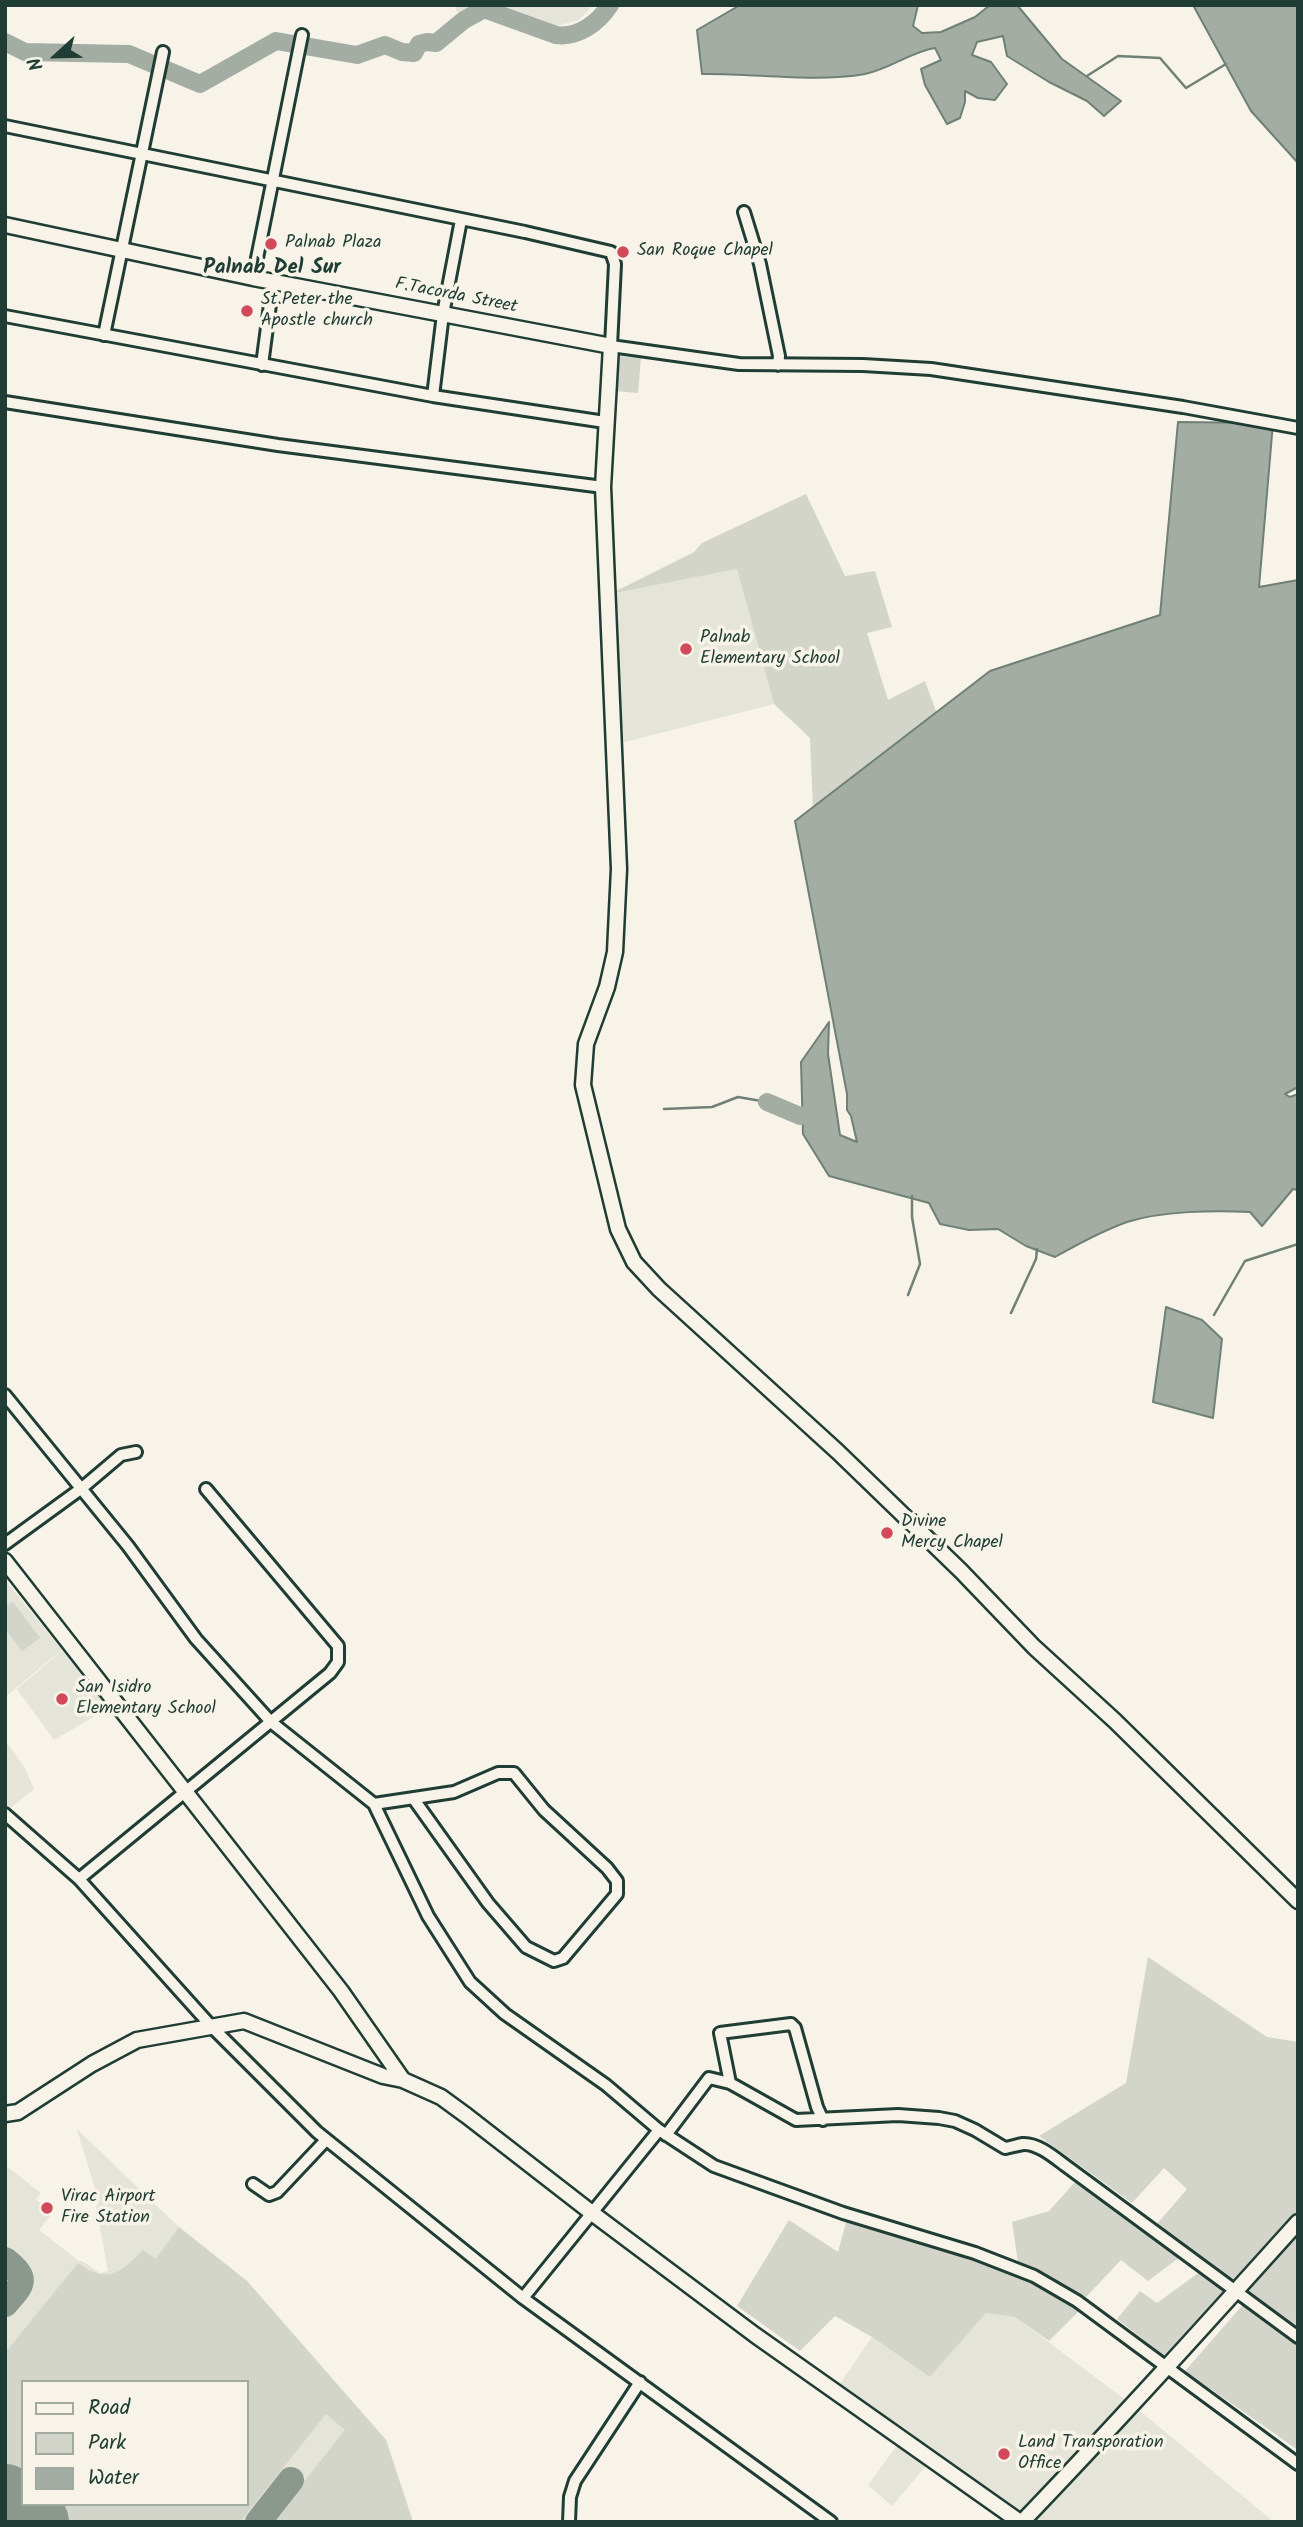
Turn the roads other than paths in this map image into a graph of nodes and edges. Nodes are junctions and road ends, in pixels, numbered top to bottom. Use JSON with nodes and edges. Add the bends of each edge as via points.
{"nodes":[{"id":1,"x":302,"y":35,"type":"dead end"},
{"id":2,"x":163,"y":51,"type":"dead end"},
{"id":3,"x":5,"y":126,"type":"edge"},
{"id":4,"x":142,"y":154,"type":"junction"},
{"id":5,"x":271,"y":181,"type":"junction"},
{"id":6,"x":744,"y":212,"type":"dead end"},
{"id":7,"x":461,"y":220,"type":"junction"},
{"id":8,"x":5,"y":225,"type":"edge"},
{"id":9,"x":123,"y":251,"type":"junction"},
{"id":10,"x":253,"y":278,"type":"junction"},
{"id":11,"x":273,"y":282,"type":"junction"},
{"id":12,"x":443,"y":314,"type":"junction"},
{"id":13,"x":5,"y":316,"type":"edge"},
{"id":14,"x":104,"y":335,"type":"junction"},
{"id":15,"x":611,"y":346,"type":"junction"},
{"id":16,"x":262,"y":365,"type":"junction"},
{"id":17,"x":778,"y":365,"type":"junction"},
{"id":18,"x":433,"y":396,"type":"junction"},
{"id":19,"x":5,"y":402,"type":"edge"},
{"id":20,"x":605,"y":422,"type":"junction"},
{"id":21,"x":1298,"y":428,"type":"edge"},
{"id":22,"x":603,"y":487,"type":"junction"},
{"id":23,"x":5,"y":1395,"type":"edge"},
{"id":24,"x":136,"y":1452,"type":"dead end"},
{"id":25,"x":82,"y":1488,"type":"junction"},
{"id":26,"x":206,"y":1489,"type":"dead end"},
{"id":27,"x":5,"y":1544,"type":"edge"},
{"id":28,"x":5,"y":1561,"type":"edge"},
{"id":29,"x":271,"y":1722,"type":"junction"},
{"id":30,"x":188,"y":1792,"type":"junction"},
{"id":31,"x":413,"y":1798,"type":"junction"},
{"id":32,"x":374,"y":1804,"type":"junction"},
{"id":33,"x":5,"y":1814,"type":"edge"},
{"id":34,"x":79,"y":1879,"type":"junction"},
{"id":35,"x":1298,"y":1902,"type":"edge"},
{"id":36,"x":211,"y":2026,"type":"junction"},
{"id":37,"x":403,"y":2080,"type":"junction"},
{"id":38,"x":730,"y":2083,"type":"junction"},
{"id":39,"x":5,"y":2114,"type":"edge"},
{"id":40,"x":823,"y":2120,"type":"junction"},
{"id":41,"x":662,"y":2133,"type":"junction"},
{"id":42,"x":326,"y":2140,"type":"junction"},
{"id":43,"x":253,"y":2184,"type":"dead end"},
{"id":44,"x":592,"y":2213,"type":"junction"},
{"id":45,"x":1298,"y":2222,"type":"edge"},
{"id":46,"x":1235,"y":2291,"type":"junction"},
{"id":47,"x":523,"y":2298,"type":"junction"},
{"id":48,"x":1298,"y":2337,"type":"edge"},
{"id":49,"x":1165,"y":2367,"type":"junction"},
{"id":50,"x":640,"y":2382,"type":"junction"},
{"id":51,"x":1298,"y":2464,"type":"edge"},
{"id":52,"x":1017,"y":2521,"type":"edge"},
{"id":53,"x":569,"y":2522,"type":"edge"},
{"id":54,"x":831,"y":2522,"type":"edge"}],
"edges":[{"from":1,"to":5,"type":"street"},
{"from":2,"to":4,"type":"street"},
{"from":3,"to":4,"type":"street"},
{"from":4,"to":5,"type":"street"},
{"from":4,"to":9,"type":"street"},
{"from":5,"to":7,"type":"street"},
{"from":5,"to":10,"type":"street"},
{"from":6,"to":17,"type":"street","via":[[760,264]]},
{"from":7,"to":12,"type":"street"},
{"from":7,"to":15,"type":"street","via":[[611,252],[615,264]]},
{"from":8,"to":9,"type":"street","name":"F.Tacorda Street"},
{"from":9,"to":10,"type":"street","name":"F.Tacorda Street"},
{"from":9,"to":14,"type":"street"},
{"from":10,"to":11,"type":"street","name":"F.Tacorda Street"},
{"from":11,"to":12,"type":"street","name":"F.Tacorda Street"},
{"from":11,"to":16,"type":"street"},
{"from":12,"to":15,"type":"street","name":"F.Tacorda Street"},
{"from":12,"to":18,"type":"street"},
{"from":13,"to":14,"type":"street"},
{"from":14,"to":16,"type":"street"},
{"from":15,"to":17,"type":"street","via":[[708,361]]},
{"from":15,"to":20,"type":"street"},
{"from":16,"to":18,"type":"street"},
{"from":17,"to":21,"type":"street","via":[[931,369]]},
{"from":18,"to":20,"type":"street"},
{"from":19,"to":22,"type":"street","via":[[278,445]]},
{"from":20,"to":22,"type":"street"},
{"from":22,"to":35,"type":"street","via":[[619,869],[615,952],[586,1044],[583,1085],[618,1229],[635,1262],[659,1289],[838,1452]]},
{"from":23,"to":25,"type":"street"},
{"from":24,"to":25,"type":"street","via":[[121,1455]]},
{"from":25,"to":27,"type":"street"},
{"from":25,"to":29,"type":"street","via":[[196,1639]]},
{"from":26,"to":29,"type":"street","via":[[338,1646],[338,1662],[330,1673]]},
{"from":28,"to":30,"type":"street"},
{"from":29,"to":30,"type":"street"},
{"from":29,"to":32,"type":"street"},
{"from":30,"to":34,"type":"street"},
{"from":30,"to":37,"type":"street","via":[[341,1991]]},
{"from":31,"to":31,"type":"street","via":[[488,1903],[526,1947],[554,1961],[563,1958],[617,1894],[617,1881],[607,1868],[544,1810],[514,1773],[498,1773],[454,1792]]},
{"from":31,"to":32,"type":"street"},
{"from":32,"to":41,"type":"street","via":[[428,1916],[470,1982],[505,2014],[606,2085]]},
{"from":33,"to":34,"type":"street"},
{"from":34,"to":36,"type":"street"},
{"from":36,"to":37,"type":"street","via":[[244,2021]]},
{"from":36,"to":39,"type":"street","via":[[137,2040],[18,2112]]},
{"from":36,"to":42,"type":"street"},
{"from":37,"to":44,"type":"street","via":[[440,2097]]},
{"from":38,"to":40,"type":"street","via":[[796,2120]]},
{"from":38,"to":40,"type":"street","via":[[720,2033],[791,2024]]},
{"from":38,"to":41,"type":"street","via":[[709,2078]]},
{"from":40,"to":46,"type":"street","via":[[898,2115],[939,2118],[975,2130],[1005,2148],[1024,2144],[1041,2149]]},
{"from":41,"to":44,"type":"street"},
{"from":41,"to":49,"type":"street","via":[[714,2166],[1034,2276],[1077,2301]]},
{"from":42,"to":43,"type":"street","via":[[277,2192],[269,2195]]},
{"from":42,"to":47,"type":"street"},
{"from":44,"to":47,"type":"street"},
{"from":44,"to":52,"type":"street"},
{"from":45,"to":46,"type":"street"},
{"from":46,"to":48,"type":"street"},
{"from":46,"to":49,"type":"street"},
{"from":47,"to":50,"type":"street"},
{"from":49,"to":51,"type":"street"},
{"from":49,"to":52,"type":"street","via":[[1130,2409]]},
{"from":50,"to":53,"type":"street","via":[[575,2481]]},
{"from":50,"to":54,"type":"street"}]}
